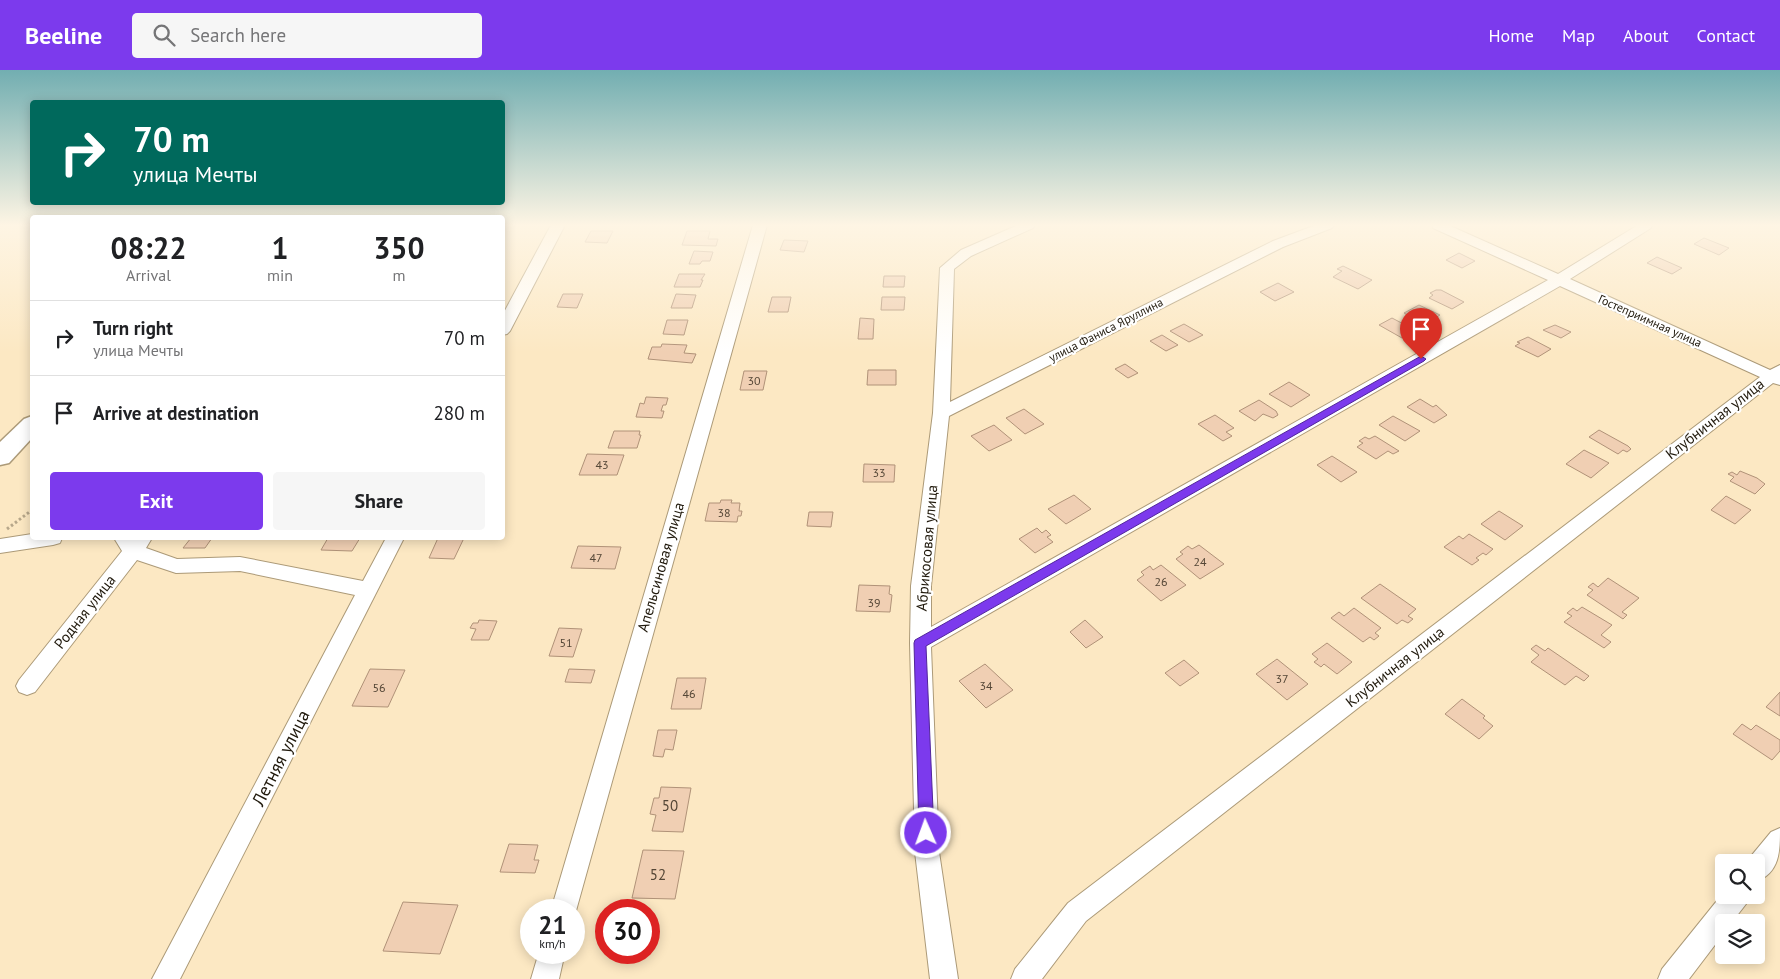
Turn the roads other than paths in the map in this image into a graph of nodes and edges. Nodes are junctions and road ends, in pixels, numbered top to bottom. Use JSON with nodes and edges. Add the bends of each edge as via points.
{"nodes":[{"id":1,"x":535,"y":267,"type":"edge"},
{"id":2,"x":748,"y":267,"type":"edge"},
{"id":3,"x":948,"y":267,"type":"edge"},
{"id":4,"x":1231,"y":267,"type":"edge"},
{"id":5,"x":1532,"y":267,"type":"edge"},
{"id":6,"x":1579,"y":267,"type":"edge"},
{"id":7,"x":1559,"y":280,"type":"junction"},
{"id":8,"x":505,"y":325,"type":"edge"},
{"id":9,"x":1777,"y":376,"type":"edge"},
{"id":10,"x":941,"y":413,"type":"junction"},
{"id":11,"x":30,"y":426,"type":"edge"},
{"id":12,"x":0,"y":457,"type":"edge"},
{"id":13,"x":3,"y":538,"type":"edge"},
{"id":14,"x":30,"y":538,"type":"edge"},
{"id":15,"x":394,"y":540,"type":"edge"},
{"id":16,"x":133,"y":542,"type":"edge"},
{"id":17,"x":368,"y":590,"type":"junction"},
{"id":18,"x":920,"y":643,"type":"junction"},
{"id":19,"x":27,"y":686,"type":"dead end"},
{"id":20,"x":1780,"y":840,"type":"edge"},
{"id":21,"x":1765,"y":859,"type":"edge"},
{"id":22,"x":567,"y":899,"type":"edge"},
{"id":23,"x":1730,"y":904,"type":"edge"},
{"id":24,"x":549,"y":964,"type":"edge"},
{"id":25,"x":166,"y":979,"type":"edge"},
{"id":26,"x":545,"y":979,"type":"edge"},
{"id":27,"x":944,"y":979,"type":"edge"},
{"id":28,"x":1025,"y":979,"type":"edge"},
{"id":29,"x":1672,"y":979,"type":"edge"}],
"edges":[{"from":1,"to":8,"type":"street"},
{"from":2,"to":22,"type":"street","name":"Апельсиновая улица"},
{"from":3,"to":10,"type":"street","name":"Абрикосовая улица"},
{"from":4,"to":10,"type":"street","name":"улица Фаниса Яруллина"},
{"from":5,"to":7,"type":"street","name":"Гостеприимная улица"},
{"from":6,"to":7,"type":"street"},
{"from":7,"to":9,"type":"street","name":"Гостеприимная улица"},
{"from":7,"to":18,"type":"street"},
{"from":9,"to":28,"type":"street","name":"Клубничная улица","via":[[1077,912]]},
{"from":10,"to":18,"type":"street","name":"Абрикосовая улица","via":[[921,586]]},
{"from":11,"to":12,"type":"main road"},
{"from":13,"to":14,"type":"street"},
{"from":15,"to":17,"type":"street","name":"Летняя улица"},
{"from":16,"to":17,"type":"street","via":[[176,566],[240,564]]},
{"from":16,"to":19,"type":"street","name":"Родная улица"},
{"from":17,"to":25,"type":"street","name":"Летняя улица"},
{"from":18,"to":27,"type":"street","name":"Абрикосовая улица","via":[[927,852]]},
{"from":20,"to":21,"type":"street"},
{"from":23,"to":29,"type":"street"},
{"from":24,"to":26,"type":"street"}]}
